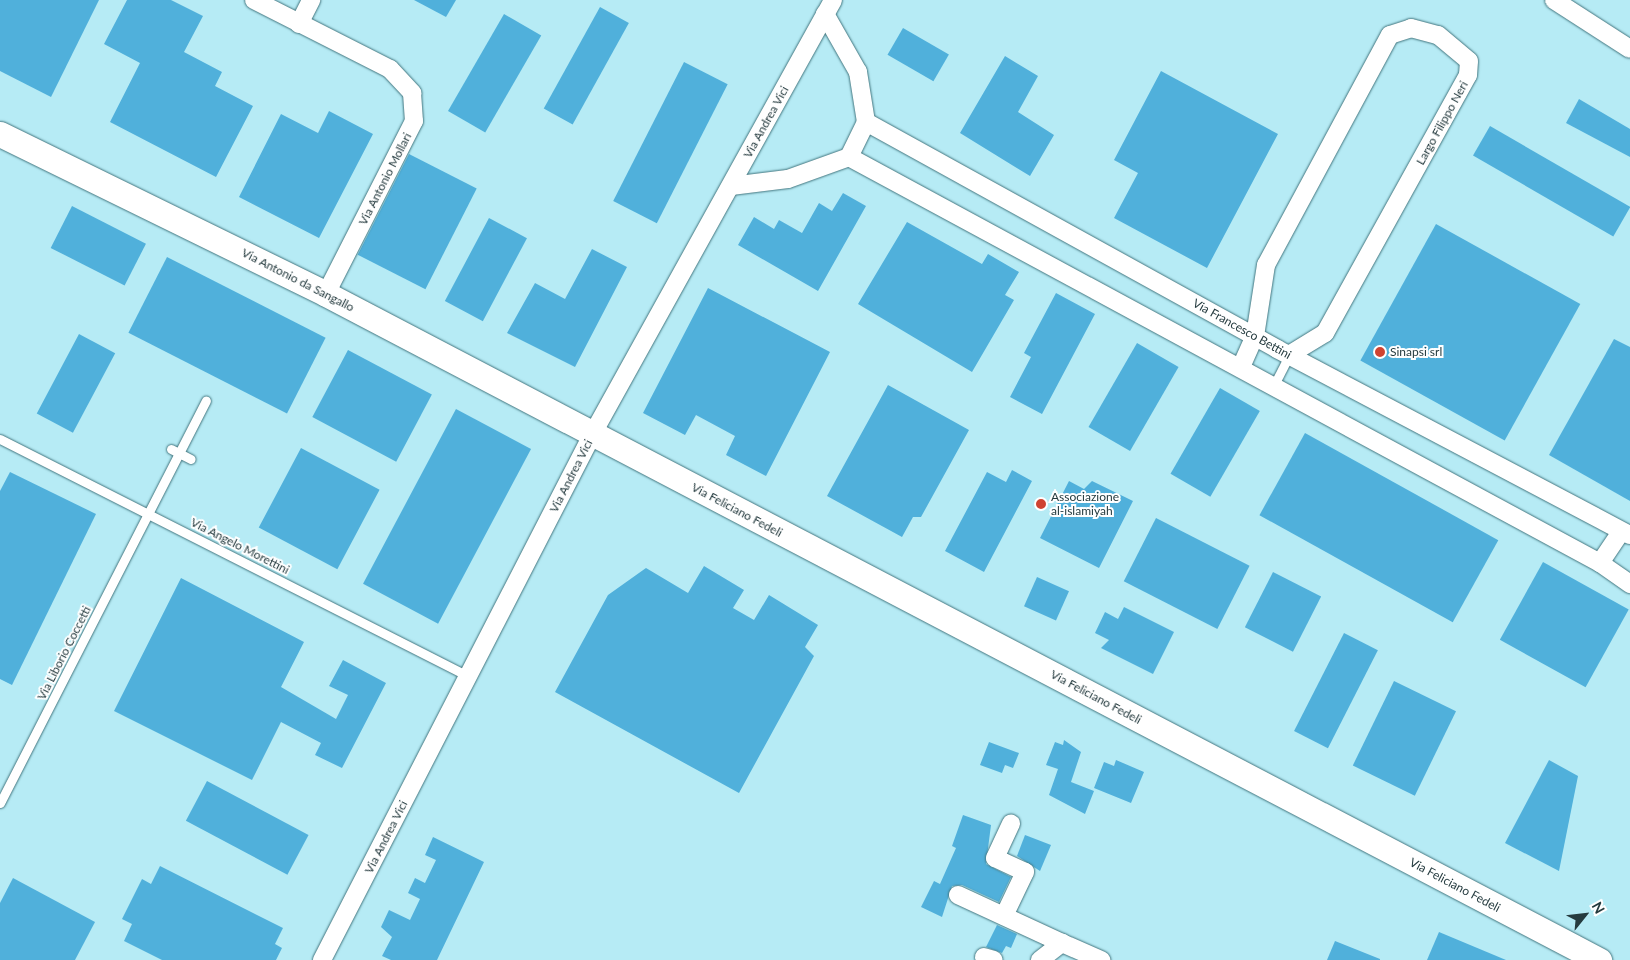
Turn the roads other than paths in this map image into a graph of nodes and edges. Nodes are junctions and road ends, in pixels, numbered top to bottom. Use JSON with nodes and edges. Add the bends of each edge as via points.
{"nodes":[{"id":1,"x":254,"y":0,"type":"edge"},
{"id":2,"x":311,"y":0,"type":"edge"},
{"id":3,"x":1554,"y":0,"type":"edge"},
{"id":4,"x":829,"y":7,"type":"edge"},
{"id":5,"x":299,"y":24,"type":"junction"},
{"id":6,"x":1630,"y":49,"type":"edge"},
{"id":7,"x":866,"y":122,"type":"junction"},
{"id":8,"x":0,"y":134,"type":"edge"},
{"id":9,"x":849,"y":157,"type":"junction"},
{"id":10,"x":731,"y":186,"type":"junction"},
{"id":11,"x":326,"y":294,"type":"junction"},
{"id":12,"x":1255,"y":336,"type":"junction"},
{"id":13,"x":1289,"y":355,"type":"junction"},
{"id":14,"x":1242,"y":367,"type":"junction"},
{"id":15,"x":1274,"y":385,"type":"junction"},
{"id":16,"x":206,"y":401,"type":"dead end"},
{"id":17,"x":592,"y":435,"type":"junction"},
{"id":18,"x":0,"y":439,"type":"edge"},
{"id":19,"x":171,"y":449,"type":"dead end"},
{"id":20,"x":180,"y":454,"type":"junction"},
{"id":21,"x":191,"y":459,"type":"dead end"},
{"id":22,"x":150,"y":515,"type":"junction"},
{"id":23,"x":1625,"y":533,"type":"edge"},
{"id":24,"x":1600,"y":563,"type":"junction"},
{"id":25,"x":1630,"y":584,"type":"edge"},
{"id":26,"x":468,"y":676,"type":"junction"},
{"id":27,"x":0,"y":803,"type":"edge"},
{"id":28,"x":1011,"y":822,"type":"dead end"},
{"id":29,"x":958,"y":895,"type":"dead end"},
{"id":30,"x":1004,"y":916,"type":"junction"},
{"id":31,"x":1062,"y":943,"type":"junction"},
{"id":32,"x":322,"y":960,"type":"edge"},
{"id":33,"x":1040,"y":960,"type":"edge"},
{"id":34,"x":1101,"y":960,"type":"edge"},
{"id":35,"x":1599,"y":960,"type":"edge"}],
"edges":[{"from":1,"to":5,"type":"street","name":"Via Antonio Mollari"},
{"from":2,"to":5,"type":"street"},
{"from":3,"to":6,"type":"street"},
{"from":4,"to":7,"type":"street","via":[[858,72]]},
{"from":4,"to":10,"type":"street","name":"Via Andrea Vici"},
{"from":5,"to":11,"type":"street","name":"Via Antonio Mollari","via":[[390,68],[412,92],[414,122]]},
{"from":7,"to":9,"type":"street"},
{"from":7,"to":12,"type":"street","name":"Via Francesco Bettini"},
{"from":8,"to":11,"type":"street","name":"Via Antonio da Sangallo"},
{"from":9,"to":10,"type":"street","via":[[788,179]]},
{"from":9,"to":14,"type":"street"},
{"from":10,"to":17,"type":"street","name":"Via Andrea Vici"},
{"from":11,"to":17,"type":"street","name":"Via Antonio da Sangallo"},
{"from":12,"to":13,"type":"street","name":"Via Francesco Bettini"},
{"from":12,"to":13,"type":"street","name":"Largo Filippo Neri","via":[[1266,265],[1390,35],[1411,28],[1438,35],[1468,61],[1468,75],[1325,333]]},
{"from":12,"to":14,"type":"street","name":"Largo Filippo Neri"},
{"from":13,"to":15,"type":"lane"},
{"from":13,"to":23,"type":"street","name":"Via Francesco Bettini"},
{"from":14,"to":15,"type":"street"},
{"from":15,"to":24,"type":"street"},
{"from":16,"to":20,"type":"lane","name":"Via Liborio Coccetti"},
{"from":17,"to":26,"type":"street","name":"Via Andrea Vici"},
{"from":17,"to":35,"type":"street","name":"Via Feliciano Fedeli"},
{"from":18,"to":22,"type":"lane","name":"Via Angelo Morettini"},
{"from":19,"to":20,"type":"lane"},
{"from":20,"to":21,"type":"lane"},
{"from":20,"to":22,"type":"lane","name":"Via Liborio Coccetti"},
{"from":22,"to":26,"type":"lane","name":"Via Angelo Morettini"},
{"from":22,"to":27,"type":"lane","name":"Via Liborio Coccetti"},
{"from":23,"to":24,"type":"street","name":"Via Francesco Bettini"},
{"from":24,"to":25,"type":"street"},
{"from":26,"to":32,"type":"street","name":"Via Andrea Vici"},
{"from":28,"to":30,"type":"street","via":[[995,858],[1025,872]]},
{"from":29,"to":30,"type":"street"},
{"from":30,"to":31,"type":"street"},
{"from":31,"to":33,"type":"street"},
{"from":31,"to":34,"type":"street"}]}
